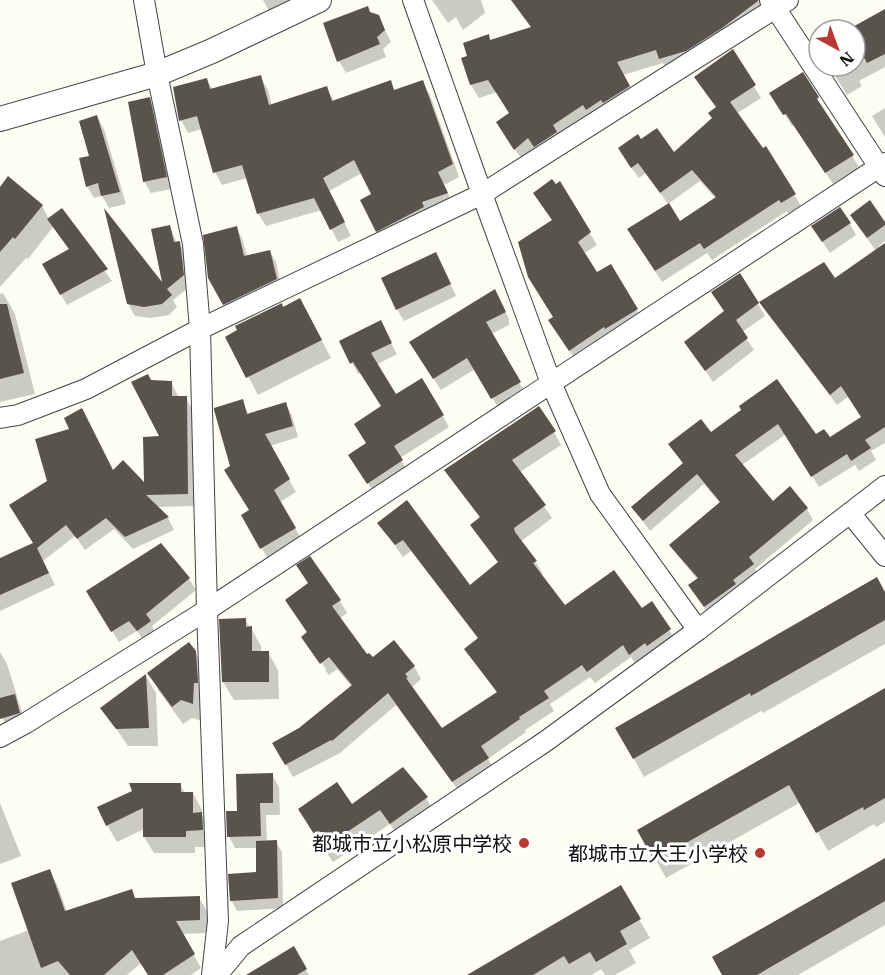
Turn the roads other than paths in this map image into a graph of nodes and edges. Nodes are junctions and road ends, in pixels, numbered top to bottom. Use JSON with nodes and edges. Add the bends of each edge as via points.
{"nodes":[{"id":1,"x":144,"y":0,"type":"edge"},
{"id":2,"x":319,"y":0,"type":"edge"},
{"id":3,"x":414,"y":0,"type":"edge"},
{"id":4,"x":778,"y":3,"type":"edge"},
{"id":5,"x":157,"y":74,"type":"junction"},
{"id":6,"x":0,"y":119,"type":"edge"},
{"id":7,"x":883,"y":168,"type":"edge"},
{"id":8,"x":482,"y":194,"type":"junction"},
{"id":9,"x":200,"y":329,"type":"junction"},
{"id":10,"x":552,"y":383,"type":"junction"},
{"id":11,"x":0,"y":418,"type":"edge"},
{"id":12,"x":885,"y":486,"type":"edge"},
{"id":13,"x":850,"y":513,"type":"junction"},
{"id":14,"x":885,"y":556,"type":"edge"},
{"id":15,"x":207,"y":610,"type":"junction"},
{"id":16,"x":698,"y":630,"type":"junction"},
{"id":17,"x":0,"y":737,"type":"edge"},
{"id":18,"x":212,"y":975,"type":"edge"},
{"id":19,"x":217,"y":975,"type":"edge"}],
"edges":[{"from":1,"to":5,"type":"street"},
{"from":2,"to":5,"type":"street"},
{"from":3,"to":8,"type":"street"},
{"from":4,"to":7,"type":"street"},
{"from":4,"to":8,"type":"street"},
{"from":5,"to":6,"type":"street"},
{"from":5,"to":9,"type":"street","via":[[193,244]]},
{"from":7,"to":10,"type":"street"},
{"from":8,"to":9,"type":"street"},
{"from":8,"to":10,"type":"street"},
{"from":9,"to":11,"type":"street","via":[[86,389]]},
{"from":9,"to":15,"type":"street"},
{"from":10,"to":15,"type":"street"},
{"from":10,"to":16,"type":"street","via":[[600,494]]},
{"from":12,"to":13,"type":"street"},
{"from":13,"to":14,"type":"street"},
{"from":13,"to":16,"type":"street"},
{"from":15,"to":17,"type":"street"},
{"from":15,"to":18,"type":"street","via":[[218,921]]},
{"from":16,"to":19,"type":"street","via":[[546,741],[241,946]]}]}
